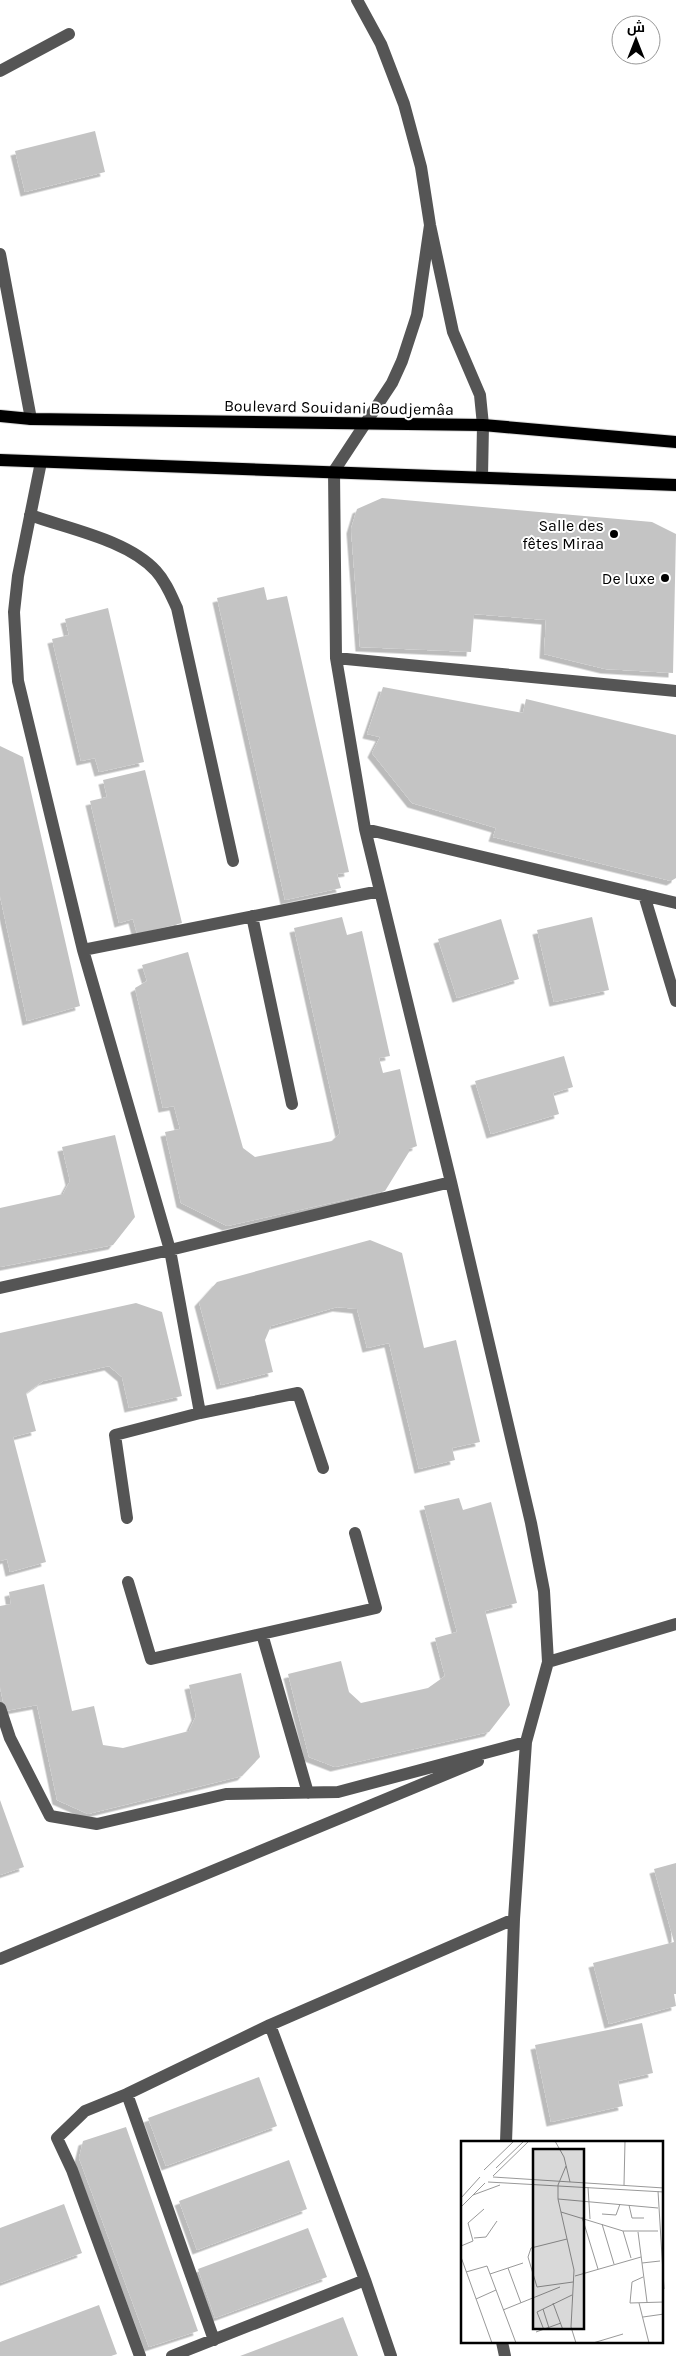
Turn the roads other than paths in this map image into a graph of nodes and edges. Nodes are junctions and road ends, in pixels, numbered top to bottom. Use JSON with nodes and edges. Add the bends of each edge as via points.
{"nodes":[{"id":1,"x":356,"y":0,"type":"edge"},
{"id":2,"x":69,"y":34,"type":"dead end"},
{"id":3,"x":0,"y":70,"type":"edge"},
{"id":4,"x":430,"y":224,"type":"junction"},
{"id":5,"x":0,"y":254,"type":"edge"},
{"id":6,"x":0,"y":416,"type":"edge"},
{"id":7,"x":31,"y":419,"type":"junction"},
{"id":8,"x":366,"y":424,"type":"junction"},
{"id":9,"x":482,"y":425,"type":"junction"},
{"id":10,"x":676,"y":442,"type":"edge"},
{"id":11,"x":0,"y":460,"type":"edge"},
{"id":12,"x":41,"y":462,"type":"junction"},
{"id":13,"x":334,"y":471,"type":"junction"},
{"id":14,"x":482,"y":477,"type":"junction"},
{"id":15,"x":676,"y":485,"type":"edge"},
{"id":16,"x":30,"y":515,"type":"junction"},
{"id":17,"x":336,"y":658,"type":"junction"},
{"id":18,"x":676,"y":691,"type":"edge"},
{"id":19,"x":365,"y":829,"type":"junction"},
{"id":20,"x":232,"y":861,"type":"dead end"},
{"id":21,"x":380,"y":891,"type":"junction"},
{"id":22,"x":644,"y":895,"type":"junction"},
{"id":23,"x":676,"y":903,"type":"edge"},
{"id":24,"x":252,"y":916,"type":"junction"},
{"id":25,"x":83,"y":950,"type":"junction"},
{"id":26,"x":676,"y":1002,"type":"edge"},
{"id":27,"x":292,"y":1104,"type":"dead end"},
{"id":28,"x":451,"y":1182,"type":"junction"},
{"id":29,"x":170,"y":1250,"type":"junction"},
{"id":30,"x":0,"y":1288,"type":"edge"},
{"id":31,"x":200,"y":1413,"type":"junction"},
{"id":32,"x":322,"y":1468,"type":"dead end"},
{"id":33,"x":127,"y":1518,"type":"dead end"},
{"id":34,"x":355,"y":1533,"type":"dead end"},
{"id":35,"x":128,"y":1582,"type":"dead end"},
{"id":36,"x":676,"y":1624,"type":"edge"},
{"id":37,"x":262,"y":1634,"type":"junction"},
{"id":38,"x":548,"y":1662,"type":"junction"},
{"id":39,"x":0,"y":1708,"type":"edge"},
{"id":40,"x":526,"y":1742,"type":"junction"},
{"id":41,"x":308,"y":1793,"type":"junction"},
{"id":42,"x":514,"y":1919,"type":"junction"},
{"id":43,"x":0,"y":1959,"type":"edge"},
{"id":44,"x":270,"y":2025,"type":"junction"},
{"id":45,"x":127,"y":2094,"type":"junction"},
{"id":46,"x":506,"y":2141,"type":"edge"},
{"id":47,"x":365,"y":2280,"type":"junction"},
{"id":48,"x":214,"y":2340,"type":"junction"},
{"id":49,"x":140,"y":2356,"type":"edge"},
{"id":50,"x":172,"y":2356,"type":"edge"},
{"id":51,"x":391,"y":2356,"type":"edge"}],
"edges":[{"from":1,"to":4,"type":"street","via":[[381,44],[404,104],[421,167]]},
{"from":2,"to":3,"type":"street"},
{"from":4,"to":8,"type":"street","via":[[411,338],[392,383]]},
{"from":4,"to":9,"type":"street","via":[[453,332],[477,386]]},
{"from":5,"to":7,"type":"street"},
{"from":6,"to":7,"type":"main road","name":"Boulevard Souidani Boudjemâa"},
{"from":7,"to":8,"type":"main road","name":"Boulevard Souidani Boudjemâa"},
{"from":8,"to":9,"type":"main road","name":"Boulevard Souidani Boudjemâa"},
{"from":8,"to":13,"type":"street"},
{"from":9,"to":10,"type":"main road","name":"Boulevard Souidani Boudjemâa"},
{"from":9,"to":14,"type":"street"},
{"from":11,"to":12,"type":"main road"},
{"from":12,"to":13,"type":"main road"},
{"from":12,"to":16,"type":"street"},
{"from":13,"to":14,"type":"main road"},
{"from":13,"to":17,"type":"street"},
{"from":14,"to":15,"type":"main road"},
{"from":16,"to":20,"type":"street","via":[[130,551],[156,572],[169,589],[177,608]]},
{"from":16,"to":25,"type":"street","via":[[14,612],[18,681]]},
{"from":17,"to":18,"type":"street"},
{"from":17,"to":19,"type":"street"},
{"from":19,"to":21,"type":"street"},
{"from":19,"to":22,"type":"street"},
{"from":21,"to":24,"type":"street"},
{"from":21,"to":28,"type":"street"},
{"from":22,"to":23,"type":"street"},
{"from":22,"to":26,"type":"street"},
{"from":24,"to":25,"type":"street"},
{"from":24,"to":27,"type":"street"},
{"from":25,"to":29,"type":"street"},
{"from":28,"to":29,"type":"street"},
{"from":28,"to":38,"type":"street","via":[[531,1523],[544,1590]]},
{"from":29,"to":30,"type":"street"},
{"from":29,"to":31,"type":"street"},
{"from":31,"to":32,"type":"street","via":[[298,1393]]},
{"from":31,"to":33,"type":"street","via":[[115,1435]]},
{"from":34,"to":37,"type":"street","via":[[376,1608]]},
{"from":35,"to":37,"type":"street","via":[[151,1659]]},
{"from":36,"to":38,"type":"street"},
{"from":37,"to":41,"type":"street"},
{"from":38,"to":40,"type":"street"},
{"from":39,"to":41,"type":"street","via":[[10,1738],[50,1816],[97,1824],[226,1794]]},
{"from":40,"to":41,"type":"street","via":[[338,1792]]},
{"from":40,"to":42,"type":"street"},
{"from":40,"to":43,"type":"street"},
{"from":42,"to":44,"type":"street"},
{"from":42,"to":46,"type":"street"},
{"from":44,"to":45,"type":"street"},
{"from":44,"to":47,"type":"street"},
{"from":45,"to":48,"type":"street"},
{"from":45,"to":49,"type":"street","via":[[85,2111],[57,2138],[72,2170]]},
{"from":47,"to":48,"type":"street"},
{"from":47,"to":51,"type":"street"},
{"from":48,"to":50,"type":"street"}]}
